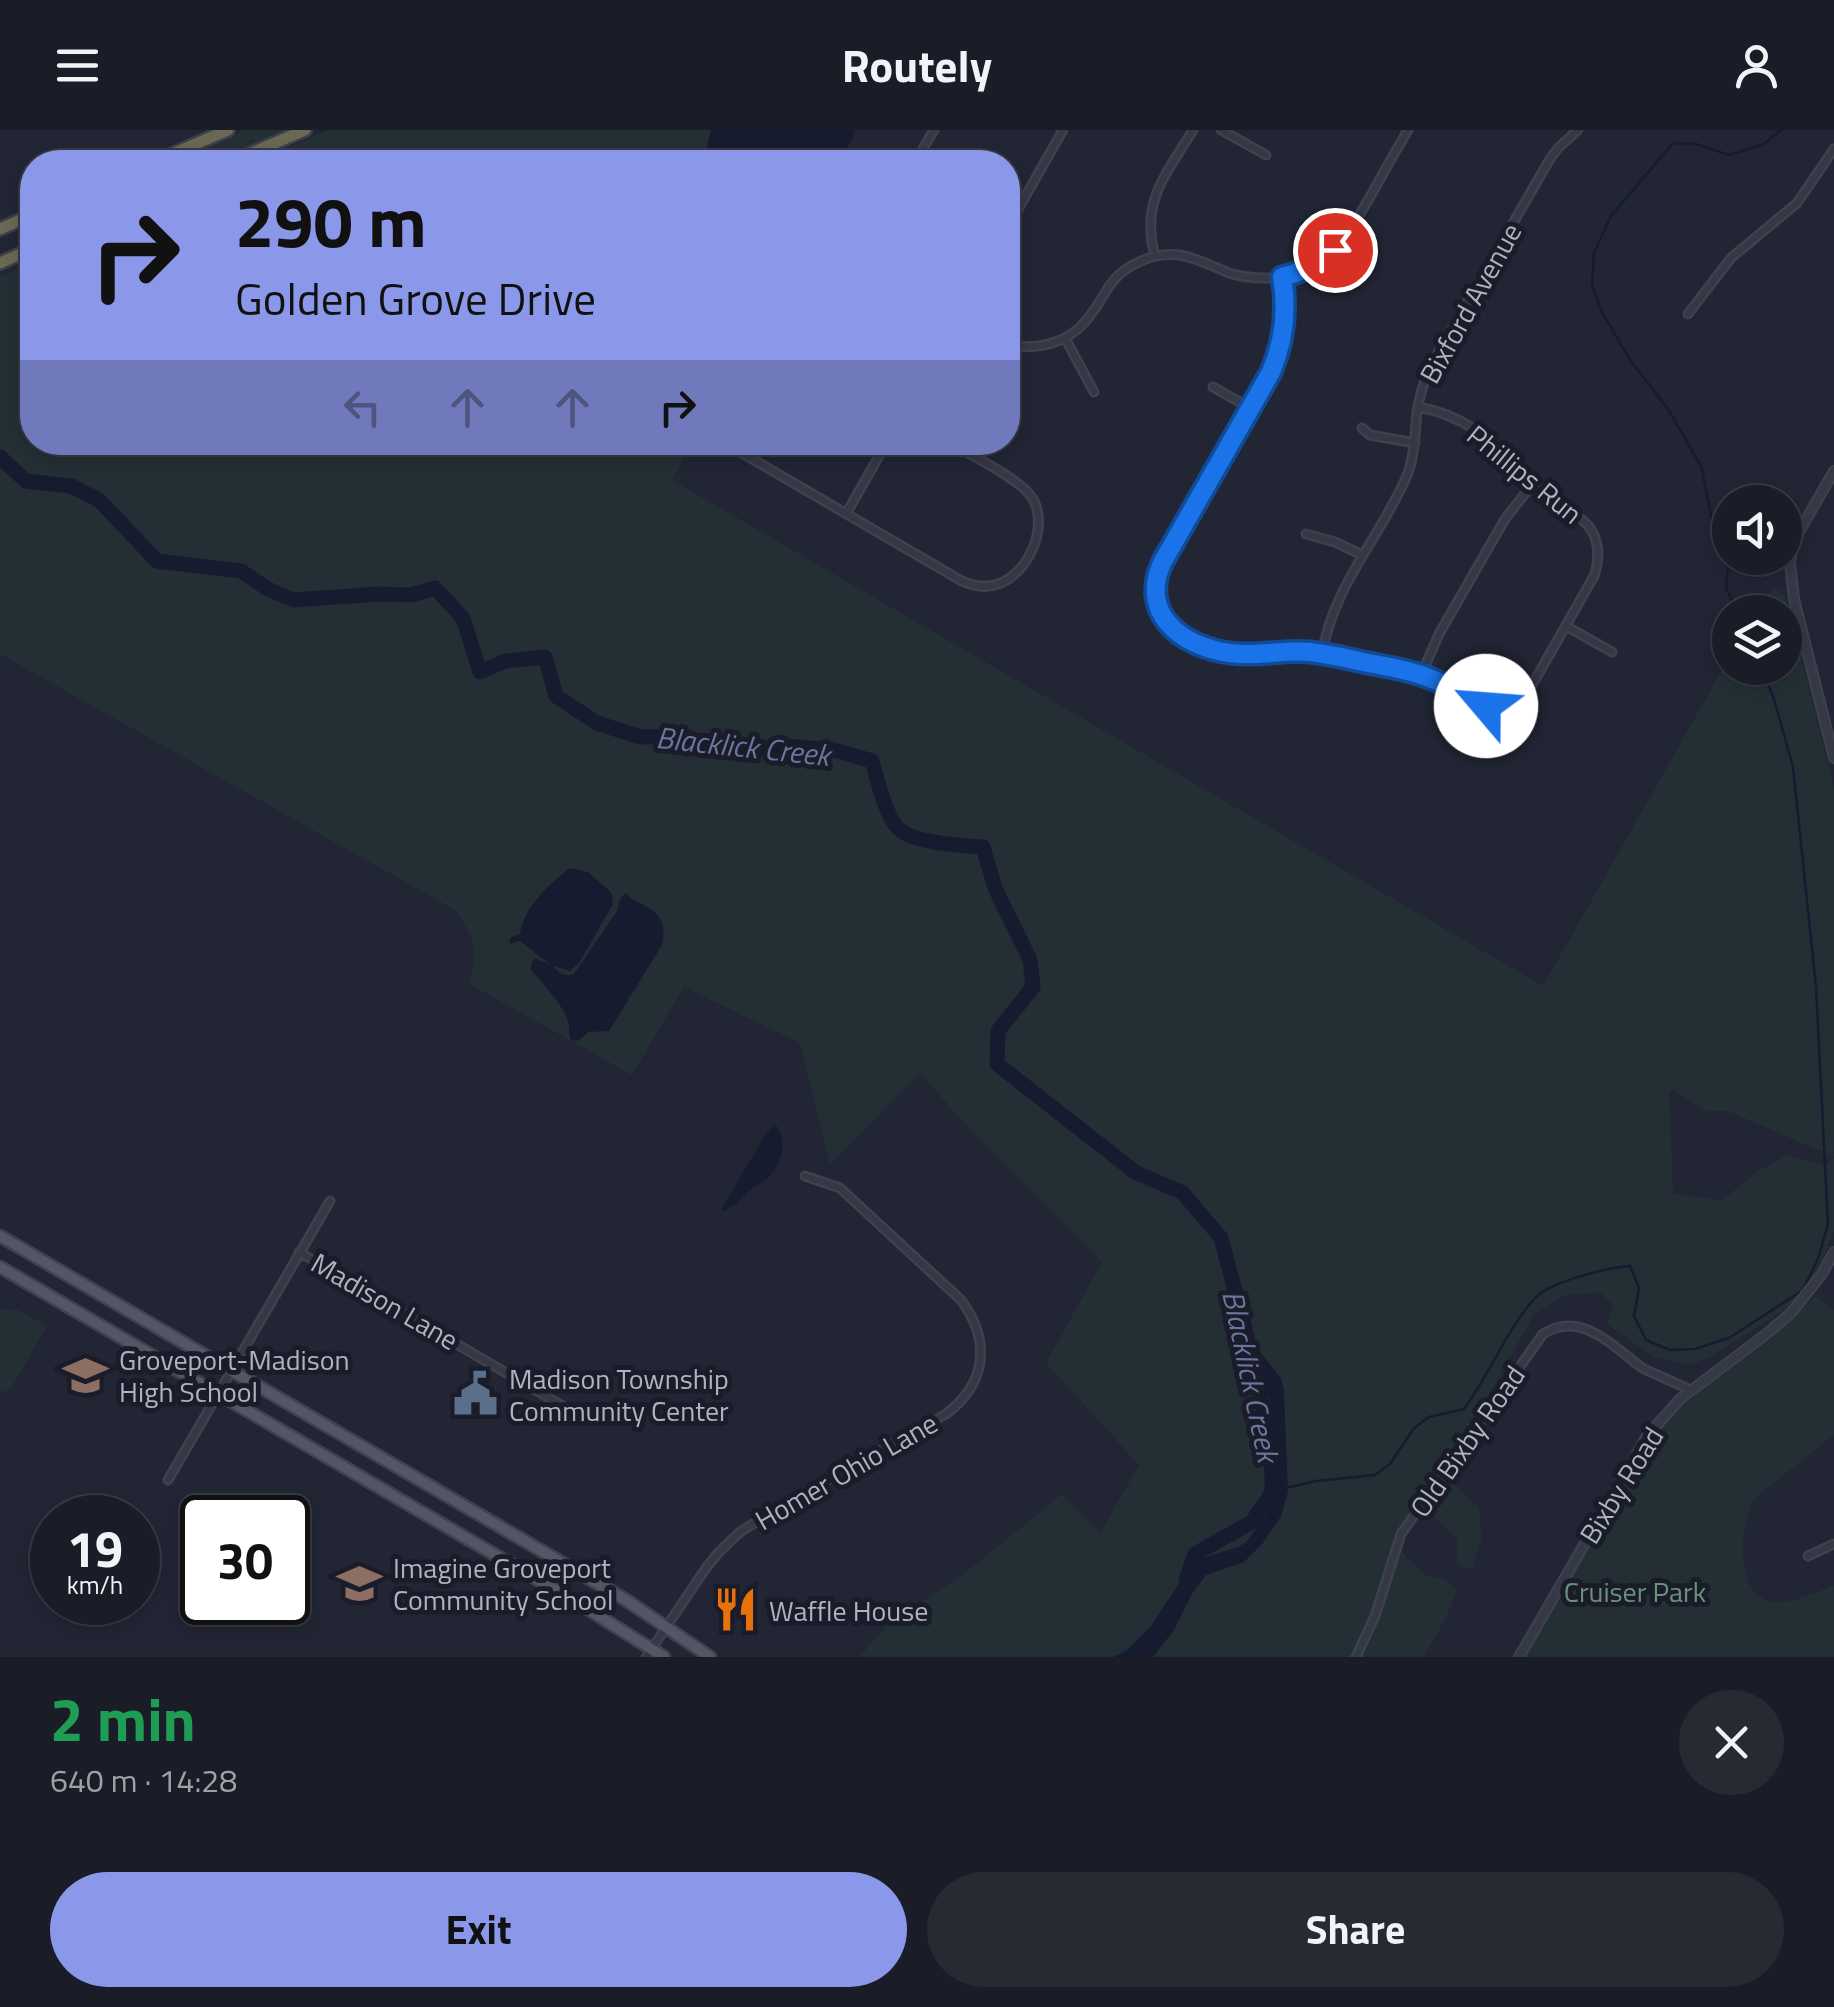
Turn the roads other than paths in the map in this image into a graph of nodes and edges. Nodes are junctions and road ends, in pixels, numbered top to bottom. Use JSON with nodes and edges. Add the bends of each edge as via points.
{"nodes":[{"id":1,"x":228,"y":130,"type":"edge"},
{"id":2,"x":305,"y":130,"type":"edge"},
{"id":3,"x":1063,"y":130,"type":"edge"},
{"id":4,"x":1192,"y":130,"type":"edge"},
{"id":5,"x":1221,"y":130,"type":"edge"},
{"id":6,"x":1408,"y":130,"type":"edge"},
{"id":7,"x":1578,"y":130,"type":"edge"},
{"id":8,"x":1834,"y":149,"type":"edge"},
{"id":9,"x":182,"y":150,"type":"edge"},
{"id":10,"x":259,"y":150,"type":"edge"},
{"id":11,"x":1266,"y":156,"type":"dead end"},
{"id":12,"x":1020,"y":206,"type":"edge"},
{"id":13,"x":1155,"y":256,"type":"junction"},
{"id":14,"x":1282,"y":277,"type":"junction"},
{"id":15,"x":1688,"y":314,"type":"dead end"},
{"id":16,"x":1065,"y":338,"type":"junction"},
{"id":17,"x":1020,"y":345,"type":"edge"},
{"id":18,"x":1213,"y":387,"type":"dead end"},
{"id":19,"x":1094,"y":392,"type":"dead end"},
{"id":20,"x":1418,"y":407,"type":"junction"},
{"id":21,"x":1250,"y":408,"type":"junction"},
{"id":22,"x":1362,"y":428,"type":"dead end"},
{"id":23,"x":1415,"y":443,"type":"junction"},
{"id":24,"x":880,"y":455,"type":"edge"},
{"id":25,"x":970,"y":455,"type":"edge"},
{"id":26,"x":747,"y":456,"type":"edge"},
{"id":27,"x":1834,"y":471,"type":"edge"},
{"id":28,"x":1534,"y":482,"type":"junction"},
{"id":29,"x":846,"y":514,"type":"junction"},
{"id":30,"x":1306,"y":534,"type":"dead end"},
{"id":31,"x":1362,"y":556,"type":"junction"},
{"id":32,"x":1566,"y":626,"type":"junction"},
{"id":33,"x":1612,"y":652,"type":"dead end"},
{"id":34,"x":1322,"y":654,"type":"junction"},
{"id":35,"x":1421,"y":675,"type":"junction"},
{"id":36,"x":1830,"y":721,"type":"edge"},
{"id":37,"x":1834,"y":758,"type":"edge"},
{"id":38,"x":805,"y":1176,"type":"dead end"},
{"id":39,"x":330,"y":1201,"type":"dead end"},
{"id":40,"x":0,"y":1236,"type":"edge"},
{"id":41,"x":299,"y":1252,"type":"junction"},
{"id":42,"x":1834,"y":1252,"type":"edge"},
{"id":43,"x":0,"y":1267,"type":"edge"},
{"id":44,"x":231,"y":1370,"type":"junction"},
{"id":45,"x":1692,"y":1390,"type":"junction"},
{"id":46,"x":218,"y":1393,"type":"junction"},
{"id":47,"x":574,"y":1412,"type":"dead end"},
{"id":48,"x":168,"y":1480,"type":"dead end"},
{"id":49,"x":1834,"y":1544,"type":"edge"},
{"id":50,"x":1808,"y":1556,"type":"dead end"},
{"id":51,"x":667,"y":1626,"type":"junction"},
{"id":52,"x":650,"y":1653,"type":"edge"},
{"id":53,"x":664,"y":1657,"type":"edge"},
{"id":54,"x":710,"y":1657,"type":"edge"},
{"id":55,"x":1356,"y":1657,"type":"edge"},
{"id":56,"x":1519,"y":1657,"type":"edge"}],
"edges":[{"from":1,"to":9,"type":"highway"},
{"from":2,"to":10,"type":"highway"},
{"from":3,"to":12,"type":"street"},
{"from":4,"to":13,"type":"street","via":[[1152,206]]},
{"from":5,"to":11,"type":"street"},
{"from":6,"to":14,"type":"street","via":[[1344,240],[1323,261]]},
{"from":7,"to":20,"type":"street","name":"Bixford Avenue","via":[[1550,159],[1430,367]]},
{"from":8,"to":15,"type":"street","via":[[1797,202],[1731,258]]},
{"from":13,"to":14,"type":"street","via":[[1185,255],[1237,275]]},
{"from":13,"to":16,"type":"street","via":[[1114,279]]},
{"from":14,"to":21,"type":"street","via":[[1284,334]]},
{"from":16,"to":17,"type":"street"},
{"from":16,"to":19,"type":"street"},
{"from":18,"to":21,"type":"street"},
{"from":20,"to":23,"type":"street","name":"Bixford Avenue"},
{"from":20,"to":28,"type":"street","name":"Phillips Run","via":[[1478,431]]},
{"from":21,"to":34,"type":"street","via":[[1158,573],[1158,609],[1183,636],[1230,653]]},
{"from":22,"to":23,"type":"street"},
{"from":23,"to":31,"type":"street","name":"Bixford Avenue","via":[[1406,475]]},
{"from":24,"to":29,"type":"street"},
{"from":25,"to":29,"type":"street","via":[[1017,482],[1038,512],[1038,535],[1024,563],[995,586],[972,585]]},
{"from":26,"to":29,"type":"street"},
{"from":27,"to":36,"type":"street","via":[[1794,543],[1790,563],[1796,608]]},
{"from":28,"to":32,"type":"street","name":"Phillips Run","via":[[1588,526],[1597,545],[1596,571]]},
{"from":28,"to":35,"type":"street","via":[[1498,531]]},
{"from":30,"to":31,"type":"street"},
{"from":31,"to":34,"type":"street","name":"Bixford Avenue","via":[[1334,608]]},
{"from":32,"to":33,"type":"street"},
{"from":32,"to":35,"type":"street","name":"Phillips Run","via":[[1512,704],[1482,704]]},
{"from":34,"to":35,"type":"street"},
{"from":36,"to":37,"type":"street"},
{"from":38,"to":51,"type":"street","name":"Homer Ohio Lane","via":[[840,1188],[961,1300],[978,1334],[978,1375],[946,1414],[740,1532],[718,1552]]},
{"from":39,"to":41,"type":"street"},
{"from":40,"to":44,"type":"main road"},
{"from":41,"to":44,"type":"street"},
{"from":41,"to":47,"type":"street","name":"Madison Lane"},
{"from":42,"to":45,"type":"street","name":"Bixby Road","via":[[1790,1313]]},
{"from":43,"to":46,"type":"main road"},
{"from":44,"to":46,"type":"street"},
{"from":44,"to":51,"type":"main road"},
{"from":45,"to":55,"type":"street","name":"Old Bixby Road","via":[[1642,1368],[1582,1327],[1562,1324],[1544,1334],[1401,1534]]},
{"from":45,"to":56,"type":"street","name":"Bixby Road","via":[[1647,1436]]},
{"from":46,"to":48,"type":"street"},
{"from":46,"to":52,"type":"main road"},
{"from":49,"to":50,"type":"street"},
{"from":51,"to":52,"type":"street","name":"Homer Ohio Lane"},
{"from":51,"to":54,"type":"main road"},
{"from":52,"to":53,"type":"main road"}]}
